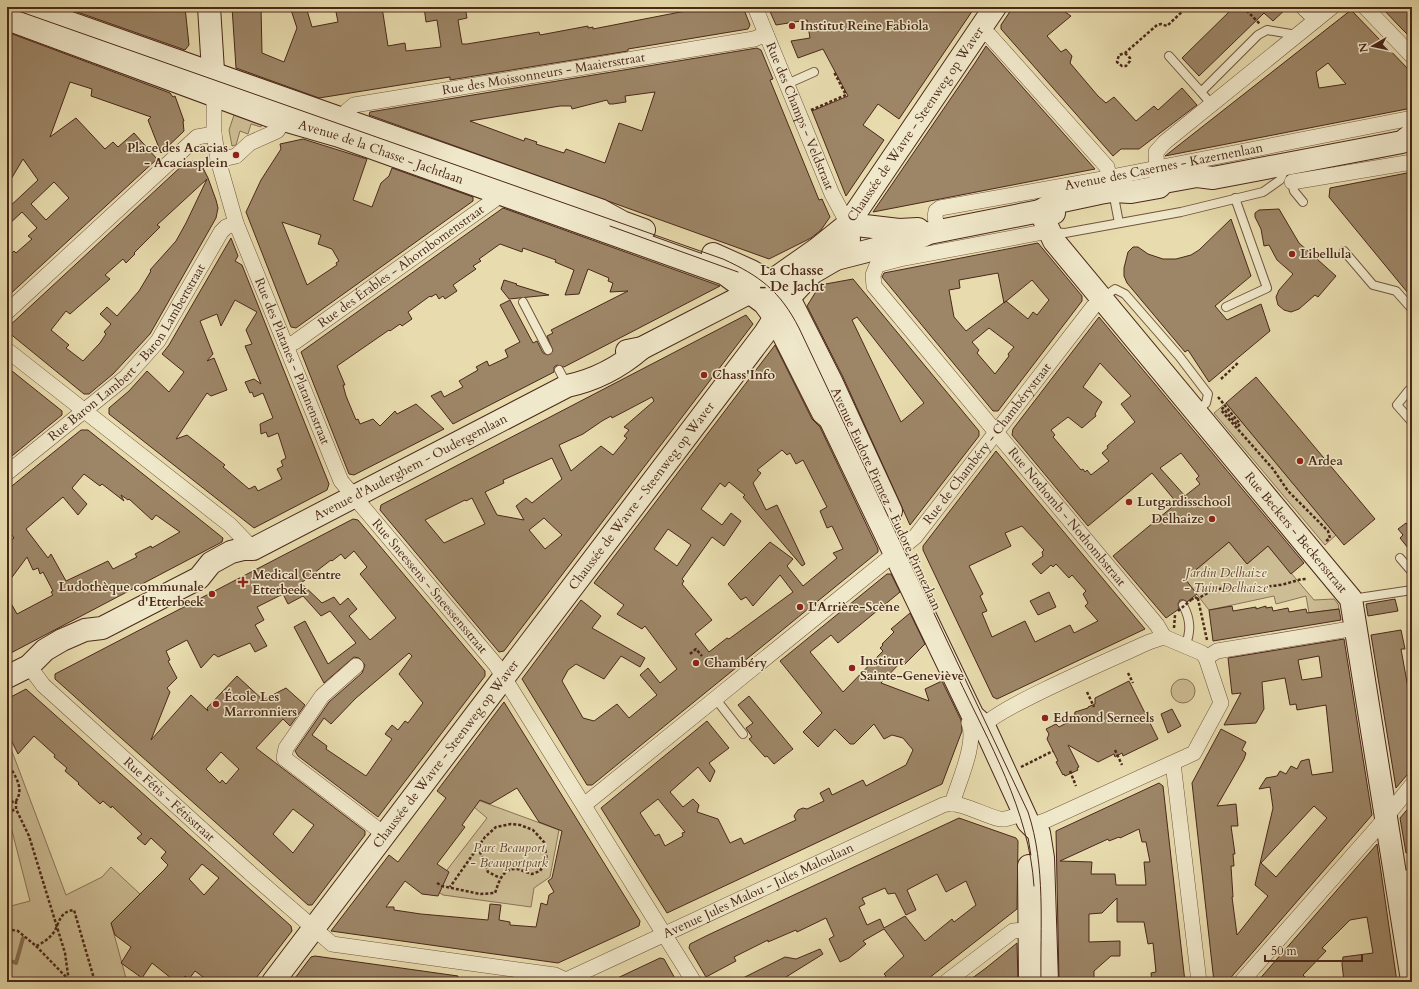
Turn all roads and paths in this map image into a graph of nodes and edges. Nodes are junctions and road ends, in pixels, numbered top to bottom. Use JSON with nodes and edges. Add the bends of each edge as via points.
{"nodes":[{"id":1,"x":209,"y":7,"type":"edge"},
{"id":2,"x":755,"y":7,"type":"edge"},
{"id":3,"x":995,"y":7,"type":"edge"},
{"id":4,"x":1188,"y":7,"type":"edge"},
{"id":5,"x":1243,"y":7,"type":"edge"},
{"id":6,"x":1303,"y":7,"type":"edge"},
{"id":7,"x":1332,"y":7,"type":"edge"},
{"id":8,"x":1365,"y":7,"type":"edge"},
{"id":9,"x":17,"y":13,"type":"edge"},
{"id":10,"x":1316,"y":20,"type":"junction"},
{"id":11,"x":1262,"y":26,"type":"dead end"},
{"id":12,"x":980,"y":29,"type":"junction"},
{"id":13,"x":766,"y":34,"type":"junction"},
{"id":14,"x":1297,"y":35,"type":"junction"},
{"id":15,"x":1125,"y":53,"type":"junction"},
{"id":16,"x":1170,"y":56,"type":"dead end"},
{"id":17,"x":1412,"y":56,"type":"edge"},
{"id":18,"x":814,"y":72,"type":"dead end"},
{"id":19,"x":832,"y":72,"type":"dead end"},
{"id":20,"x":213,"y":84,"type":"junction"},
{"id":21,"x":787,"y":84,"type":"junction"},
{"id":22,"x":1202,"y":92,"type":"junction"},
{"id":23,"x":1212,"y":104,"type":"junction"},
{"id":24,"x":808,"y":111,"type":"dead end"},
{"id":25,"x":283,"y":118,"type":"junction"},
{"id":26,"x":1412,"y":118,"type":"edge"},
{"id":27,"x":342,"y":128,"type":"junction"},
{"id":28,"x":214,"y":134,"type":"junction"},
{"id":29,"x":1396,"y":137,"type":"edge"},
{"id":30,"x":218,"y":160,"type":"junction"},
{"id":31,"x":1412,"y":162,"type":"edge"},
{"id":32,"x":1290,"y":173,"type":"junction"},
{"id":33,"x":1158,"y":177,"type":"junction"},
{"id":34,"x":502,"y":185,"type":"junction"},
{"id":35,"x":1117,"y":190,"type":"junction"},
{"id":36,"x":538,"y":198,"type":"dead end"},
{"id":37,"x":1235,"y":198,"type":"junction"},
{"id":38,"x":1303,"y":202,"type":"dead end"},
{"id":39,"x":575,"y":210,"type":"dead end"},
{"id":40,"x":1040,"y":211,"type":"junction"},
{"id":41,"x":236,"y":223,"type":"junction"},
{"id":42,"x":617,"y":223,"type":"junction"},
{"id":43,"x":1119,"y":223,"type":"junction"},
{"id":44,"x":848,"y":224,"type":"junction"},
{"id":45,"x":1049,"y":231,"type":"junction"},
{"id":46,"x":933,"y":232,"type":"junction"},
{"id":47,"x":649,"y":236,"type":"dead end"},
{"id":48,"x":1344,"y":251,"type":"dead end"},
{"id":49,"x":702,"y":255,"type":"dead end"},
{"id":50,"x":836,"y":259,"type":"junction"},
{"id":51,"x":761,"y":286,"type":"junction"},
{"id":52,"x":1102,"y":299,"type":"junction"},
{"id":53,"x":523,"y":302,"type":"dead end"},
{"id":54,"x":782,"y":307,"type":"junction"},
{"id":55,"x":1226,"y":307,"type":"dead end"},
{"id":56,"x":1412,"y":309,"type":"edge"},
{"id":57,"x":7,"y":312,"type":"edge"},
{"id":58,"x":286,"y":346,"type":"junction"},
{"id":59,"x":7,"y":350,"type":"edge"},
{"id":60,"x":548,"y":350,"type":"dead end"},
{"id":61,"x":1239,"y":362,"type":"dead end"},
{"id":62,"x":816,"y":370,"type":"dead end"},
{"id":63,"x":1221,"y":379,"type":"dead end"},
{"id":64,"x":1412,"y":389,"type":"edge"},
{"id":65,"x":1215,"y":394,"type":"dead end"},
{"id":66,"x":85,"y":412,"type":"junction"},
{"id":67,"x":836,"y":414,"type":"dead end"},
{"id":68,"x":1412,"y":422,"type":"edge"},
{"id":69,"x":996,"y":432,"type":"junction"},
{"id":70,"x":7,"y":473,"type":"edge"},
{"id":71,"x":354,"y":497,"type":"junction"},
{"id":72,"x":1330,"y":538,"type":"dead end"},
{"id":73,"x":900,"y":548,"type":"junction"},
{"id":74,"x":253,"y":549,"type":"junction"},
{"id":75,"x":1400,"y":558,"type":"dead end"},
{"id":76,"x":1412,"y":572,"type":"edge"},
{"id":77,"x":1307,"y":579,"type":"dead end"},
{"id":78,"x":1412,"y":590,"type":"edge"},
{"id":79,"x":1198,"y":599,"type":"junction"},
{"id":80,"x":1351,"y":599,"type":"junction"},
{"id":81,"x":1180,"y":608,"type":"joint"},
{"id":82,"x":1175,"y":615,"type":"dead end"},
{"id":83,"x":1174,"y":625,"type":"dead end"},
{"id":84,"x":1356,"y":628,"type":"junction"},
{"id":85,"x":1164,"y":638,"type":"junction"},
{"id":86,"x":1185,"y":647,"type":"junction"},
{"id":87,"x":1207,"y":652,"type":"junction"},
{"id":88,"x":690,"y":654,"type":"dead end"},
{"id":89,"x":702,"y":656,"type":"dead end"},
{"id":90,"x":29,"y":666,"type":"junction"},
{"id":91,"x":356,"y":666,"type":"dead end"},
{"id":92,"x":1128,"y":673,"type":"dead end"},
{"id":93,"x":7,"y":677,"type":"edge"},
{"id":94,"x":504,"y":677,"type":"junction"},
{"id":95,"x":1133,"y":682,"type":"dead end"},
{"id":96,"x":1087,"y":692,"type":"dead end"},
{"id":97,"x":715,"y":698,"type":"junction"},
{"id":98,"x":1094,"y":707,"type":"dead end"},
{"id":99,"x":973,"y":733,"type":"junction"},
{"id":100,"x":743,"y":734,"type":"dead end"},
{"id":101,"x":1115,"y":750,"type":"dead end"},
{"id":102,"x":1053,"y":751,"type":"dead end"},
{"id":103,"x":7,"y":762,"type":"edge"},
{"id":104,"x":1173,"y":763,"type":"junction"},
{"id":105,"x":1122,"y":765,"type":"dead end"},
{"id":106,"x":1019,"y":768,"type":"dead end"},
{"id":107,"x":11,"y":769,"type":"junction"},
{"id":108,"x":1070,"y":771,"type":"dead end"},
{"id":109,"x":7,"y":776,"type":"edge"},
{"id":110,"x":1076,"y":786,"type":"dead end"},
{"id":111,"x":1412,"y":786,"type":"edge"},
{"id":112,"x":7,"y":800,"type":"edge"},
{"id":113,"x":16,"y":801,"type":"junction"},
{"id":114,"x":952,"y":804,"type":"junction"},
{"id":115,"x":584,"y":805,"type":"junction"},
{"id":116,"x":16,"y":809,"type":"junction"},
{"id":117,"x":1017,"y":809,"type":"junction"},
{"id":118,"x":7,"y":814,"type":"edge"},
{"id":119,"x":1386,"y":816,"type":"junction"},
{"id":120,"x":384,"y":834,"type":"junction"},
{"id":121,"x":478,"y":847,"type":"junction"},
{"id":122,"x":500,"y":878,"type":"junction"},
{"id":123,"x":437,"y":882,"type":"dead end"},
{"id":124,"x":450,"y":887,"type":"junction"},
{"id":125,"x":56,"y":927,"type":"junction"},
{"id":126,"x":7,"y":929,"type":"edge"},
{"id":127,"x":313,"y":929,"type":"junction"},
{"id":128,"x":1038,"y":929,"type":"junction"},
{"id":129,"x":664,"y":935,"type":"junction"},
{"id":130,"x":36,"y":946,"type":"junction"},
{"id":131,"x":1412,"y":980,"type":"edge"},
{"id":132,"x":69,"y":981,"type":"edge"},
{"id":133,"x":566,"y":981,"type":"edge"},
{"id":134,"x":95,"y":982,"type":"edge"},
{"id":135,"x":273,"y":982,"type":"edge"},
{"id":136,"x":694,"y":982,"type":"edge"},
{"id":137,"x":946,"y":982,"type":"edge"},
{"id":138,"x":1030,"y":982,"type":"edge"},
{"id":139,"x":1039,"y":982,"type":"edge"},
{"id":140,"x":1047,"y":982,"type":"edge"},
{"id":141,"x":1199,"y":982,"type":"edge"},
{"id":142,"x":1241,"y":982,"type":"edge"}],
"edges":[{"from":1,"to":20,"type":"street"},
{"from":2,"to":13,"type":"street","name":"Rue des Champs - Veldstraat"},
{"from":3,"to":12,"type":"street","name":"Chaussée de Wavre - Steenweg op Waver"},
{"from":4,"to":15,"type":"path","via":[[1167,26],[1157,25]]},
{"from":5,"to":11,"type":"path"},
{"from":6,"to":10,"type":"street"},
{"from":7,"to":10,"type":"street"},
{"from":8,"to":17,"type":"street"},
{"from":9,"to":20,"type":"street","name":"Avenue de la Chasse - Jachtlaan"},
{"from":10,"to":14,"type":"street"},
{"from":12,"to":35,"type":"street","via":[[990,36],[1107,167]]},
{"from":12,"to":44,"type":"street","name":"Chaussée de Wavre - Steenweg op Waver"},
{"from":13,"to":21,"type":"street","name":"Rue des Champs - Veldstraat"},
{"from":13,"to":27,"type":"street","name":"Rue des Moissonneurs - Maaiersstraat","via":[[754,39],[354,105],[347,111]]},
{"from":14,"to":22,"type":"lane","via":[[1267,30],[1258,35]]},
{"from":14,"to":23,"type":"street"},
{"from":15,"to":15,"type":"path","via":[[1117,58],[1119,65],[1129,64],[1130,58]]},
{"from":16,"to":22,"type":"lane"},
{"from":18,"to":21,"type":"lane"},
{"from":19,"to":24,"type":"path","via":[[846,95]]},
{"from":20,"to":25,"type":"street","name":"Avenue de la Chasse - Jachtlaan","via":[[270,116]]},
{"from":20,"to":27,"type":"street","name":"Avenue de la Chasse - Jachtlaan"},
{"from":20,"to":28,"type":"street"},
{"from":21,"to":44,"type":"street","name":"Rue des Champs - Veldstraat","via":[[832,194]]},
{"from":22,"to":23,"type":"lane"},
{"from":23,"to":33,"type":"street","via":[[1156,152]]},
{"from":25,"to":27,"type":"street","name":"Avenue de la Chasse - Jachtlaan"},
{"from":25,"to":30,"type":"street","via":[[277,131],[250,143],[236,156]]},
{"from":26,"to":29,"type":"street","name":"Avenue des Casernes - Kazernenlaan"},
{"from":27,"to":34,"type":"street","name":"Avenue de la Chasse - Jachtlaan"},
{"from":28,"to":30,"type":"street"},
{"from":28,"to":57,"type":"street","via":[[197,137]]},
{"from":29,"to":32,"type":"street","name":"Avenue des Casernes - Kazernenlaan"},
{"from":29,"to":33,"type":"street","name":"Avenue des Casernes - Kazernenlaan"},
{"from":30,"to":41,"type":"street"},
{"from":31,"to":32,"type":"street","name":"Avenue des Casernes - Kazernenlaan"},
{"from":32,"to":33,"type":"street","name":"Avenue des Casernes - Kazernenlaan","via":[[1213,178],[1199,186],[1166,192]]},
{"from":32,"to":37,"type":"lane","via":[[1263,192]]},
{"from":32,"to":38,"type":"lane","via":[[1294,191]]},
{"from":33,"to":35,"type":"street","name":"Avenue des Casernes - Kazernenlaan"},
{"from":34,"to":36,"type":"lane","name":"Avenue de la Chasse - Jachtlaan"},
{"from":34,"to":42,"type":"street","name":"Avenue de la Chasse - Jachtlaan","via":[[600,210]]},
{"from":34,"to":51,"type":"street","name":"Avenue de la Chasse - Jachtlaan"},
{"from":34,"to":58,"type":"street","name":"Rue des Érables - Ahornbomenstraat","via":[[494,200]]},
{"from":35,"to":40,"type":"street","name":"Avenue des Casernes - Kazernenlaan","via":[[1056,213]]},
{"from":35,"to":43,"type":"lane"},
{"from":35,"to":46,"type":"street","name":"Avenue des Casernes - Kazernenlaan","via":[[940,208],[936,211]]},
{"from":37,"to":43,"type":"lane","via":[[1181,212]]},
{"from":37,"to":55,"type":"lane","via":[[1267,288]]},
{"from":39,"to":42,"type":"lane","name":"Avenue de la Chasse - Jachtlaan"},
{"from":40,"to":45,"type":"street","name":"Rue Beckers - Beckersstraat"},
{"from":40,"to":46,"type":"street","name":"Avenue des Casernes - Kazernenlaan"},
{"from":41,"to":58,"type":"street","name":"Rue des Platanes - Platanenstraat"},
{"from":41,"to":66,"type":"street","name":"Rue Baron Lambert - Baron Lambertstraat","via":[[221,232],[158,341],[126,377]]},
{"from":42,"to":47,"type":"lane","name":"Avenue de la Chasse - Jachtlaan"},
{"from":42,"to":51,"type":"street","name":"Avenue de la Chasse - Jachtlaan","via":[[724,258]]},
{"from":43,"to":45,"type":"lane","via":[[1065,233]]},
{"from":44,"to":46,"type":"street","name":"Avenue des Casernes - Kazernenlaan"},
{"from":44,"to":50,"type":"street","name":"Chaussée de Wavre - Steenweg op Waver","via":[[849,240]]},
{"from":44,"to":51,"type":"street","name":"Avenue d'Auderghem - Oudergemlaan","via":[[817,249]]},
{"from":45,"to":52,"type":"street","name":"Rue Beckers - Beckersstraat","via":[[1054,241]]},
{"from":45,"to":69,"type":"street","name":"Rue Nothomb - Nothombstraat","via":[[900,259],[877,265],[873,275],[874,286]]},
{"from":46,"to":50,"type":"street","name":"Avenue des Casernes - Kazernenlaan"},
{"from":48,"to":56,"type":"lane","via":[[1373,285],[1396,291]]},
{"from":49,"to":51,"type":"lane","via":[[740,270]]},
{"from":50,"to":54,"type":"street","name":"Chaussée de Wavre - Steenweg op Waver","via":[[812,273]]},
{"from":51,"to":54,"type":"street","name":"Avenue Eudore Pirmez - Eudore Pirmezlaan","via":[[764,303]]},
{"from":51,"to":71,"type":"street","name":"Avenue d'Auderghem - Oudergemlaan","via":[[642,348],[604,374],[583,383],[563,378]]},
{"from":52,"to":69,"type":"street","name":"Rue de Chambéry - Chambérystraat"},
{"from":52,"to":80,"type":"street","name":"Rue Beckers - Beckersstraat"},
{"from":53,"to":60,"type":"lane"},
{"from":54,"to":62,"type":"lane","name":"Avenue Eudore Pirmez - Eudore Pirmezlaan","via":[[793,322]]},
{"from":54,"to":73,"type":"street","name":"Avenue Eudore Pirmez - Eudore Pirmezlaan","via":[[822,413],[830,419]]},
{"from":54,"to":94,"type":"street","name":"Chaussée de Wavre - Steenweg op Waver","via":[[765,333]]},
{"from":58,"to":71,"type":"street","name":"Rue des Platanes - Platanenstraat","via":[[341,481]]},
{"from":59,"to":66,"type":"street"},
{"from":61,"to":63,"type":"path"},
{"from":64,"to":68,"type":"lane","via":[[1397,405]]},
{"from":65,"to":72,"type":"path","via":[[1240,424],[1238,426],[1223,408],[1221,410],[1273,469],[1288,491],[1328,531]]},
{"from":66,"to":70,"type":"street","name":"Rue Baron Lambert - Baron Lambertstraat"},
{"from":66,"to":74,"type":"street","via":[[230,525]]},
{"from":67,"to":73,"type":"lane","name":"Avenue Eudore Pirmez - Eudore Pirmezlaan"},
{"from":69,"to":73,"type":"street","name":"Rue de Chambéry - Chambérystraat","via":[[915,537]]},
{"from":69,"to":85,"type":"street","name":"Rue Nothomb - Nothombstraat","via":[[1156,625]]},
{"from":71,"to":74,"type":"street","name":"Avenue d'Auderghem - Oudergemlaan"},
{"from":71,"to":94,"type":"street","name":"Rue Sneessens - Sneessensstraat"},
{"from":73,"to":97,"type":"street","name":"Rue de Chambéry - Chambérystraat"},
{"from":73,"to":99,"type":"street","name":"Avenue Eudore Pirmez - Eudore Pirmezlaan","via":[[984,711]]},
{"from":74,"to":90,"type":"street","name":"Avenue d'Auderghem - Oudergemlaan","via":[[231,552],[211,563],[199,578],[102,628],[85,630],[62,640],[45,650]]},
{"from":75,"to":76,"type":"lane"},
{"from":77,"to":79,"type":"path","via":[[1296,579],[1274,586],[1232,586],[1205,594]]},
{"from":78,"to":80,"type":"lane"},
{"from":79,"to":81,"type":"path","bridge":true,"via":[[1195,597]]},
{"from":79,"to":87,"type":"path"},
{"from":80,"to":84,"type":"street","name":"Rue Beckers - Beckersstraat"},
{"from":81,"to":86,"type":"lane","via":[[1189,618],[1190,636]]},
{"from":82,"to":83,"type":"path"},
{"from":84,"to":87,"type":"street"},
{"from":84,"to":119,"type":"street","name":"Rue Beckers - Beckersstraat"},
{"from":85,"to":86,"type":"street"},
{"from":85,"to":99,"type":"street","via":[[1149,642],[1023,701]]},
{"from":86,"to":87,"type":"street","via":[[1202,654]]},
{"from":87,"to":104,"type":"street","via":[[1221,703],[1194,753]]},
{"from":88,"to":89,"type":"path","via":[[696,649]]},
{"from":90,"to":93,"type":"street","name":"Avenue d'Auderghem - Oudergemlaan"},
{"from":90,"to":127,"type":"street","name":"Rue Fétis - Fétisstraat","via":[[42,685]]},
{"from":91,"to":120,"type":"street","via":[[322,696],[286,748],[284,758]]},
{"from":92,"to":95,"type":"path"},
{"from":94,"to":115,"type":"street","name":"Rue Sneessens - Sneessensstraat"},
{"from":94,"to":120,"type":"street","name":"Chaussée de Wavre - Steenweg op Waver"},
{"from":96,"to":98,"type":"path"},
{"from":97,"to":100,"type":"lane"},
{"from":97,"to":115,"type":"street","name":"Rue de Chambéry - Chambérystraat"},
{"from":99,"to":114,"type":"street"},
{"from":99,"to":117,"type":"street","name":"Avenue Eudore Pirmez - Eudore Pirmezlaan"},
{"from":101,"to":105,"type":"path"},
{"from":102,"to":106,"type":"path"},
{"from":103,"to":107,"type":"path"},
{"from":104,"to":117,"type":"street","via":[[1036,824]]},
{"from":104,"to":141,"type":"street"},
{"from":107,"to":109,"type":"path"},
{"from":107,"to":113,"type":"path","via":[[20,788]]},
{"from":108,"to":110,"type":"path"},
{"from":111,"to":119,"type":"street"},
{"from":112,"to":113,"type":"path"},
{"from":113,"to":116,"type":"path"},
{"from":114,"to":117,"type":"street","via":[[1001,819]]},
{"from":114,"to":129,"type":"street","name":"Avenue Jules Malou - Jules Maloulaan","via":[[943,805]]},
{"from":115,"to":129,"type":"street","name":"Rue Sneessens - Sneessensstraat"},
{"from":116,"to":118,"type":"path"},
{"from":116,"to":125,"type":"path","via":[[29,836]]},
{"from":117,"to":128,"type":"street","via":[[1024,836]]},
{"from":119,"to":131,"type":"street","name":"Rue Beckers - Beckersstraat","via":[[1402,875]]},
{"from":119,"to":142,"type":"street"},
{"from":120,"to":127,"type":"street","name":"Chaussée de Wavre - Steenweg op Waver"},
{"from":121,"to":122,"type":"path","via":[[488,872]]},
{"from":121,"to":122,"type":"path","via":[[496,827],[520,824],[539,834],[547,849],[547,860],[543,867],[532,874],[516,869],[508,871]]},
{"from":121,"to":124,"type":"path"},
{"from":122,"to":124,"type":"path","via":[[495,893],[480,894]]},
{"from":123,"to":124,"type":"path"},
{"from":125,"to":130,"type":"path","via":[[53,934]]},
{"from":125,"to":132,"type":"path","via":[[65,953]]},
{"from":125,"to":134,"type":"path","via":[[60,916],[74,910]]},
{"from":126,"to":130,"type":"path","via":[[18,931]]},
{"from":127,"to":133,"type":"street","name":"Rue Fétis - Fétisstraat","via":[[332,944],[555,975]]},
{"from":127,"to":135,"type":"street","name":"Chaussée de Wavre - Steenweg op Waver"},
{"from":128,"to":137,"type":"street","via":[[1013,930]]},
{"from":128,"to":138,"type":"street"},
{"from":128,"to":139,"type":"lane"},
{"from":128,"to":140,"type":"street"},
{"from":129,"to":133,"type":"street","name":"Avenue Jules Malou - Jules Maloulaan"},
{"from":129,"to":136,"type":"street","name":"Rue Sneessens - Sneessensstraat"},
{"from":130,"to":132,"type":"path"}]}
